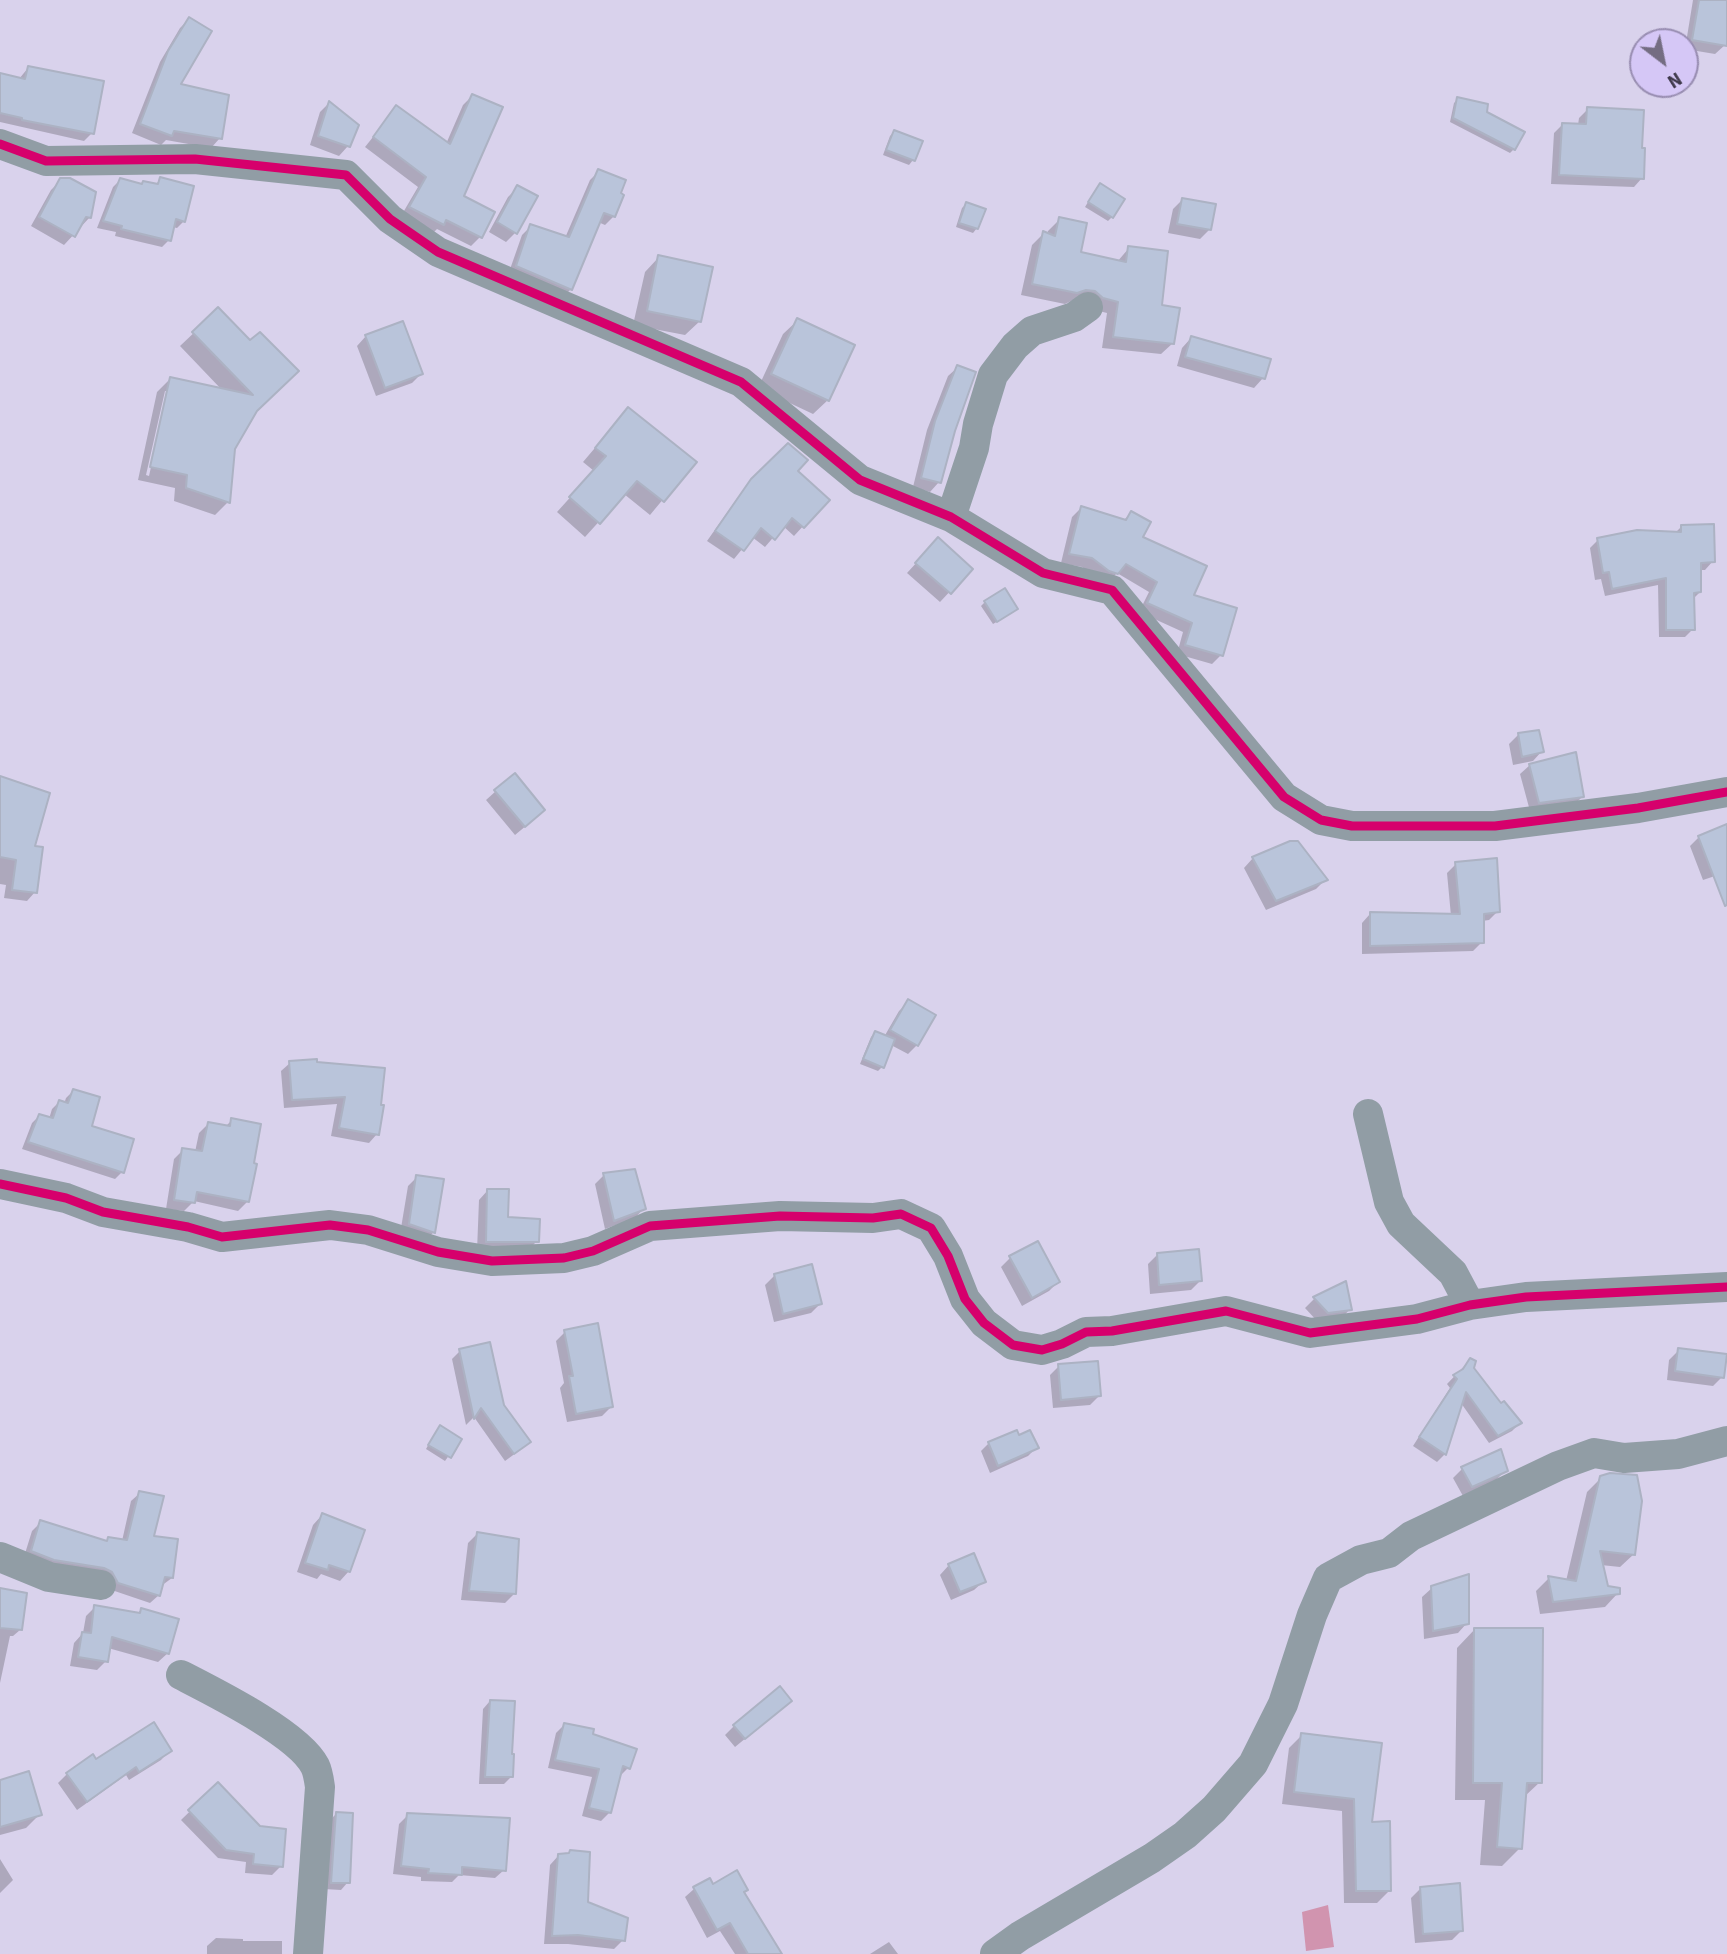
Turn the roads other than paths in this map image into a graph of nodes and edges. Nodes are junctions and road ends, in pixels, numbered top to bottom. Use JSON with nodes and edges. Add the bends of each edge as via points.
{"nodes":[{"id":1,"x":0,"y":144,"type":"edge"},
{"id":2,"x":1088,"y":307,"type":"dead end"},
{"id":3,"x":951,"y":517,"type":"junction"},
{"id":4,"x":1727,"y":792,"type":"edge"},
{"id":5,"x":1368,"y":1114,"type":"dead end"},
{"id":6,"x":0,"y":1184,"type":"edge"},
{"id":7,"x":1727,"y":1287,"type":"edge"},
{"id":8,"x":1470,"y":1305,"type":"junction"},
{"id":9,"x":1727,"y":1441,"type":"edge"},
{"id":10,"x":0,"y":1557,"type":"edge"},
{"id":11,"x":101,"y":1585,"type":"dead end"},
{"id":12,"x":181,"y":1675,"type":"dead end"},
{"id":13,"x":308,"y":1954,"type":"edge"},
{"id":14,"x":995,"y":1954,"type":"edge"}],
"edges":[{"from":1,"to":3,"type":"street","via":[[46,161],[195,159],[346,175],[390,219],[438,252],[741,382],[860,480]]},
{"from":2,"to":3,"type":"street","via":[[1074,317],[1032,331],[993,375]]},
{"from":3,"to":4,"type":"street","via":[[1043,573],[1112,590],[1284,797],[1321,820],[1352,826],[1495,826]]},
{"from":5,"to":8,"type":"street","via":[[1389,1202],[1401,1224],[1453,1273]]},
{"from":6,"to":8,"type":"street","via":[[222,1237],[330,1225],[492,1261],[564,1258],[593,1251],[650,1226],[780,1216],[873,1218],[901,1214],[931,1228],[965,1299],[984,1323],[1013,1345],[1042,1350],[1086,1332],[1226,1311],[1310,1333],[1417,1319]]},
{"from":7,"to":8,"type":"street","via":[[1526,1297]]},
{"from":9,"to":14,"type":"street","via":[[1678,1454],[1624,1458],[1594,1453],[1411,1536],[1390,1553],[1361,1560],[1328,1578],[1283,1704],[1253,1764],[1214,1809],[1152,1858]]},
{"from":10,"to":11,"type":"street","via":[[49,1577]]},
{"from":12,"to":13,"type":"street","via":[[239,1704],[303,1749],[315,1766],[320,1787]]}]}
